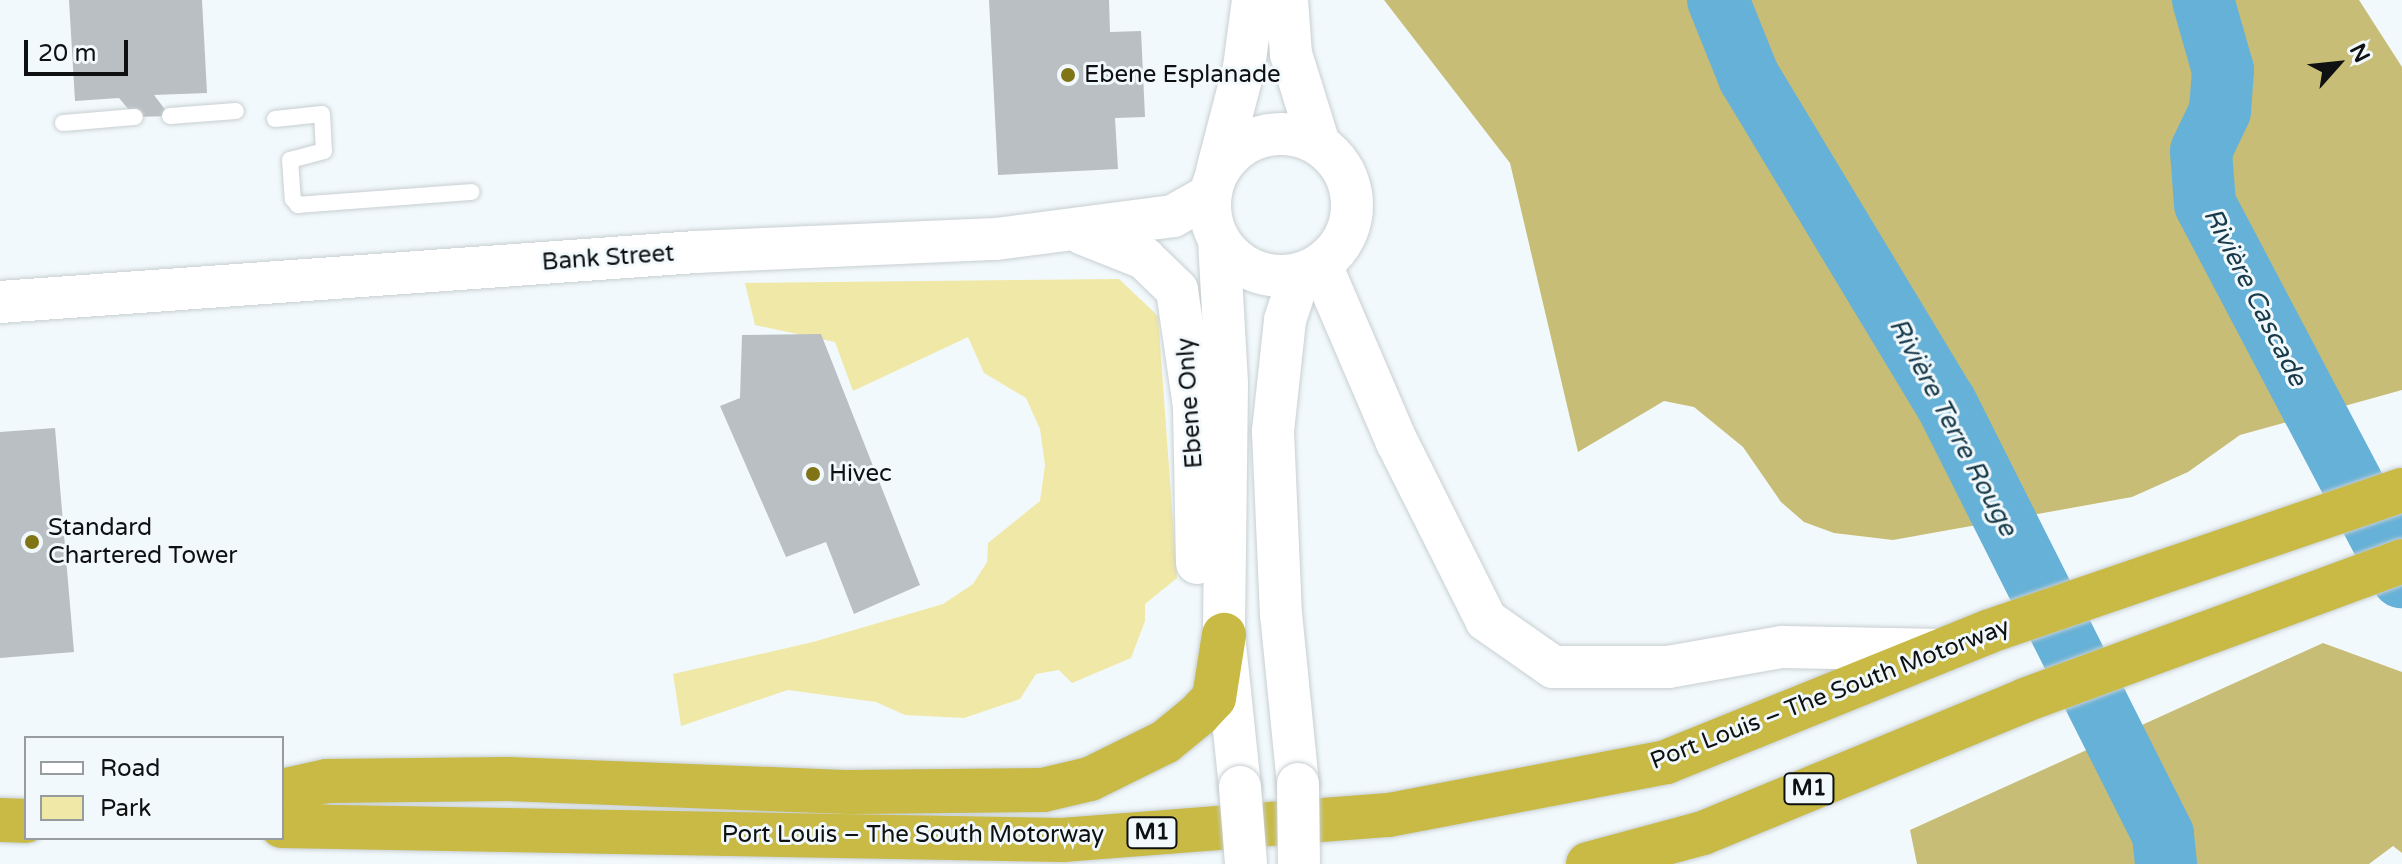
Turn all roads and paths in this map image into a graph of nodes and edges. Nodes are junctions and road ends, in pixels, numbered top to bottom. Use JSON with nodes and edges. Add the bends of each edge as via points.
{"nodes":[{"id":1,"x":1253,"y":0,"type":"edge"},
{"id":2,"x":1287,"y":0,"type":"edge"},
{"id":3,"x":236,"y":111,"type":"dead end"},
{"id":4,"x":170,"y":116,"type":"dead end"},
{"id":5,"x":135,"y":117,"type":"dead end"},
{"id":6,"x":275,"y":119,"type":"dead end"},
{"id":7,"x":63,"y":123,"type":"dead end"},
{"id":8,"x":1319,"y":144,"type":"junction"},
{"id":9,"x":472,"y":192,"type":"dead end"},
{"id":10,"x":1215,"y":210,"type":"junction"},
{"id":11,"x":1076,"y":231,"type":"junction"},
{"id":12,"x":1311,"y":270,"type":"junction"},
{"id":13,"x":0,"y":302,"type":"edge"},
{"id":14,"x":2402,"y":490,"type":"edge"},
{"id":15,"x":2402,"y":561,"type":"edge"},
{"id":16,"x":1211,"y":635,"type":"junction"},
{"id":17,"x":1945,"y":650,"type":"junction"},
{"id":18,"x":284,"y":791,"type":"edge"},
{"id":19,"x":0,"y":820,"type":"edge"},
{"id":20,"x":24,"y":821,"type":"edge"},
{"id":21,"x":284,"y":826,"type":"edge"},
{"id":22,"x":1703,"y":833,"type":"junction"},
{"id":23,"x":1246,"y":864,"type":"edge"},
{"id":24,"x":1299,"y":864,"type":"edge"},
{"id":25,"x":1588,"y":864,"type":"edge"},
{"id":26,"x":1612,"y":864,"type":"edge"}],
"edges":[{"from":1,"to":10,"type":"street"},
{"from":2,"to":8,"type":"street","via":[[1291,54]]},
{"from":3,"to":4,"type":"lane"},
{"from":5,"to":7,"type":"lane"},
{"from":6,"to":9,"type":"lane","via":[[322,114],[324,151],[290,160],[298,205]]},
{"from":8,"to":10,"type":"street","via":[[1297,134],[1273,133],[1250,140]]},
{"from":8,"to":12,"type":"street","via":[[1349,181],[1353,204],[1344,238]]},
{"from":10,"to":11,"type":"street","name":"Bank Street"},
{"from":10,"to":12,"type":"street","via":[[1233,259],[1254,271]]},
{"from":10,"to":16,"type":"street","via":[[1227,368]]},
{"from":11,"to":13,"type":"street","name":"Bank Street","via":[[533,262],[231,289]]},
{"from":11,"to":16,"type":"street","name":"Ebene Only","via":[[1144,258],[1177,290],[1194,407]]},
{"from":12,"to":17,"type":"street","via":[[1486,620],[1553,667],[1668,667],[1782,647]]},
{"from":12,"to":24,"type":"street","bridge":true,"via":[[1285,320],[1273,431]]},
{"from":14,"to":17,"type":"highway","name":"Port Louis – The South Motorway","number":"M1"},
{"from":15,"to":22,"type":"highway","number":"M1","via":[[2025,700]]},
{"from":16,"to":18,"type":"highway","via":[[1214,698],[1173,736],[1090,779],[1043,790],[850,792],[508,779],[327,781]]},
{"from":16,"to":23,"type":"street","bridge":true,"via":[[1240,787]]},
{"from":17,"to":21,"type":"highway","name":"Port Louis – The South Motorway","number":"M1","via":[[1666,762],[1389,815],[1062,840]]},
{"from":19,"to":20,"type":"highway"},
{"from":22,"to":25,"type":"highway","number":"M1"},
{"from":22,"to":26,"type":"highway"}]}
